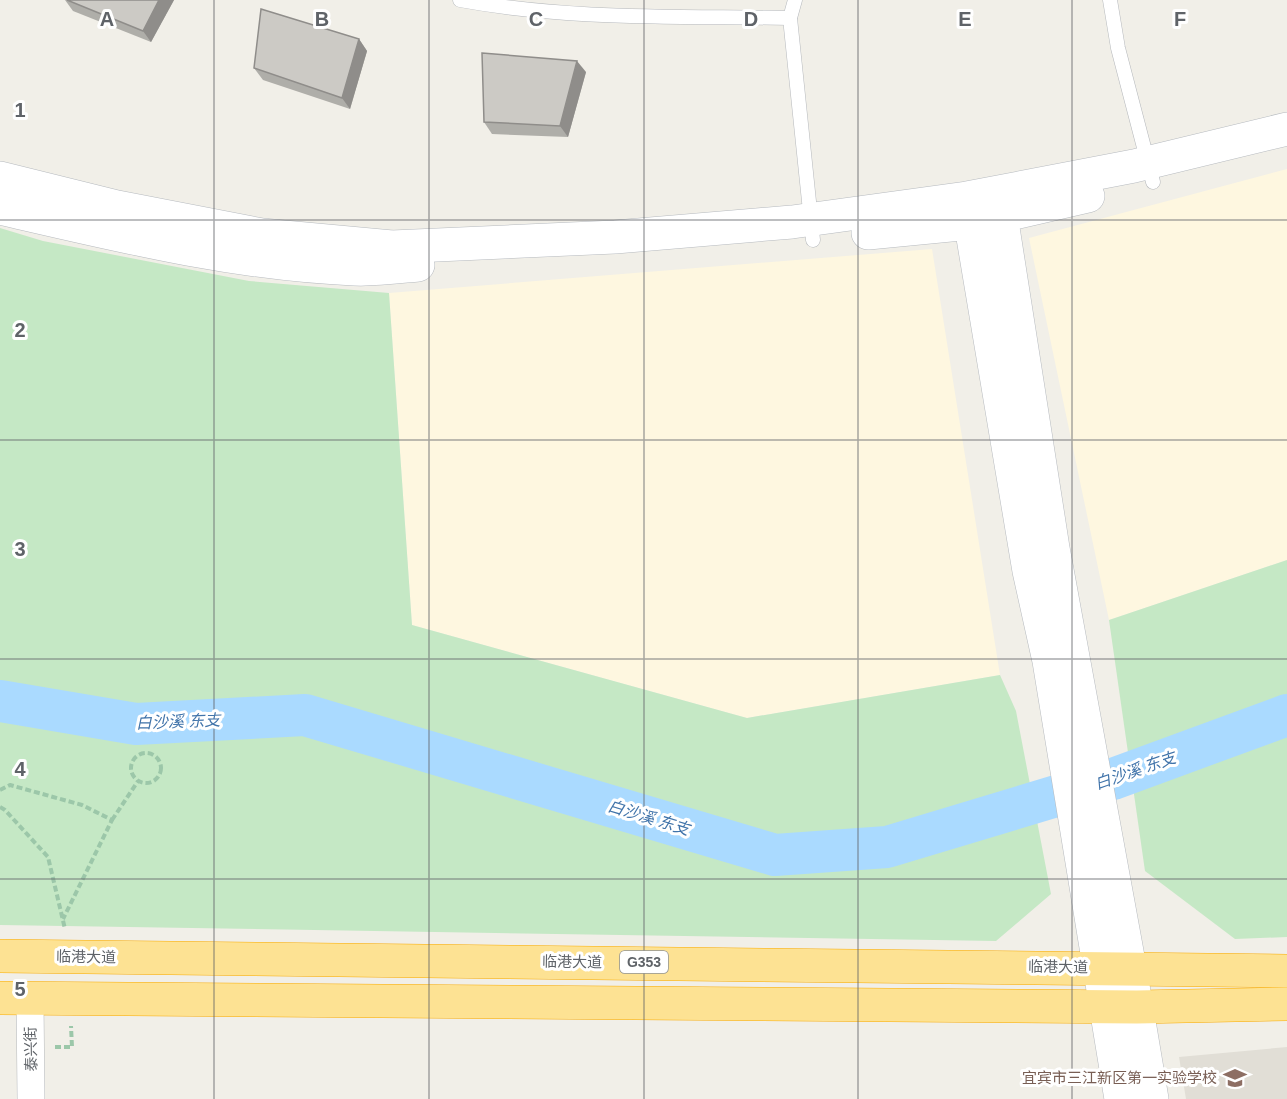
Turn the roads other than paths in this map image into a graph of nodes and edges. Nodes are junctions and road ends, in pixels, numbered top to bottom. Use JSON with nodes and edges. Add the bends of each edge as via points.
{"nodes":[{"id":1,"x":460,"y":0,"type":"edge"},
{"id":2,"x":795,"y":0,"type":"edge"},
{"id":3,"x":1110,"y":0,"type":"edge"},
{"id":4,"x":789,"y":18,"type":"junction"},
{"id":5,"x":1287,"y":129,"type":"edge"},
{"id":6,"x":1287,"y":150,"type":"edge"},
{"id":7,"x":1150,"y":172,"type":"junction"},
{"id":8,"x":0,"y":178,"type":"edge"},
{"id":9,"x":984,"y":207,"type":"junction"},
{"id":10,"x":0,"y":208,"type":"edge"},
{"id":11,"x":812,"y":230,"type":"junction"},
{"id":12,"x":0,"y":956,"type":"edge"},
{"id":13,"x":1115,"y":968,"type":"junction"},
{"id":14,"x":1287,"y":971,"type":"edge"},
{"id":15,"x":15,"y":998,"type":"edge"},
{"id":16,"x":1287,"y":1004,"type":"edge"},
{"id":17,"x":1121,"y":1007,"type":"junction"},
{"id":18,"x":31,"y":1099,"type":"edge"},
{"id":19,"x":1121,"y":1099,"type":"edge"},
{"id":20,"x":1152,"y":1099,"type":"edge"}],
"edges":[{"from":1,"to":4,"type":"lane","via":[[627,15]]},
{"from":2,"to":4,"type":"lane"},
{"from":3,"to":7,"type":"lane","via":[[1118,48]]},
{"from":4,"to":11,"type":"lane"},
{"from":5,"to":7,"type":"street"},
{"from":6,"to":7,"type":"street"},
{"from":7,"to":9,"type":"street"},
{"from":8,"to":11,"type":"street","via":[[117,207],[262,235],[392,247]]},
{"from":9,"to":11,"type":"street"},
{"from":9,"to":13,"type":"street","via":[[1029,571],[1061,659]]},
{"from":10,"to":11,"type":"street","via":[[162,245],[356,270]]},
{"from":12,"to":13,"type":"highway","name":"临港大道","number":"G353"},
{"from":13,"to":14,"type":"highway","name":"临港大道","number":"G353"},
{"from":13,"to":17,"type":"street"},
{"from":15,"to":17,"type":"highway"},
{"from":15,"to":18,"type":"street","name":"泰兴街"},
{"from":16,"to":17,"type":"highway"},
{"from":17,"to":19,"type":"street"},
{"from":17,"to":20,"type":"street"}]}
